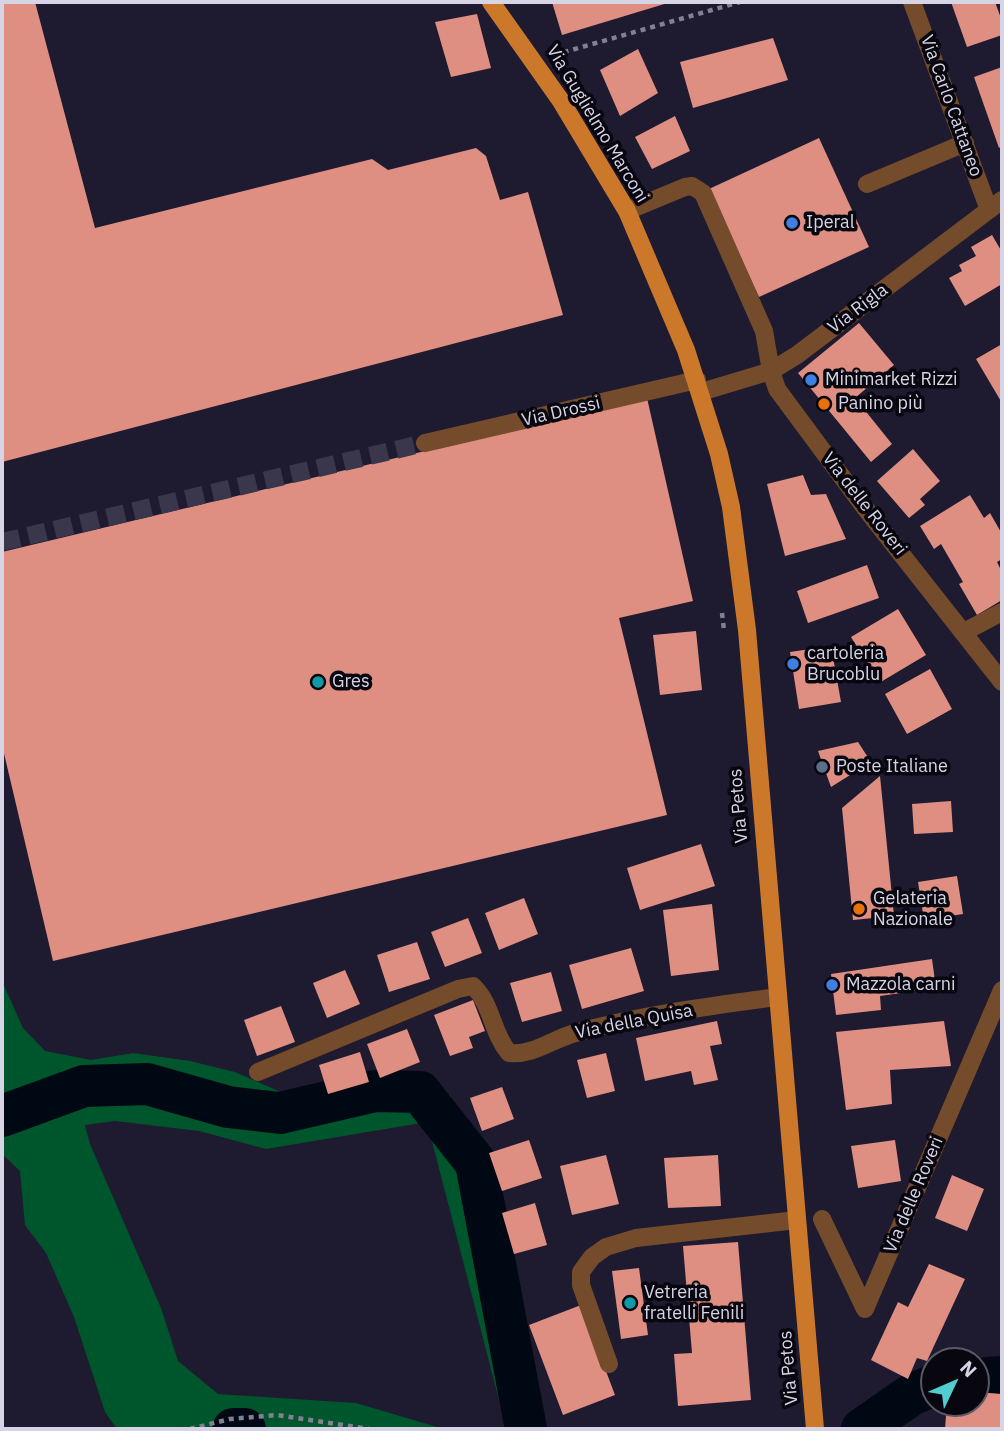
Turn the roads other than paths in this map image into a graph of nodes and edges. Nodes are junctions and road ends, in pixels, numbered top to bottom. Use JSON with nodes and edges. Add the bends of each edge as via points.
{"nodes":[{"id":1,"x":491,"y":2,"type":"edge"},
{"id":2,"x":912,"y":2,"type":"edge"},
{"id":3,"x":965,"y":143,"type":"junction"},
{"id":4,"x":867,"y":184,"type":"dead end"},
{"id":5,"x":996,"y":205,"type":"edge"},
{"id":6,"x":627,"y":211,"type":"junction"},
{"id":7,"x":771,"y":371,"type":"junction"},
{"id":8,"x":699,"y":386,"type":"junction"},
{"id":9,"x":425,"y":443,"type":"tunnel mouth"},
{"id":10,"x":1002,"y":612,"type":"edge"},
{"id":11,"x":964,"y":632,"type":"junction"},
{"id":12,"x":1002,"y":682,"type":"edge"},
{"id":13,"x":1002,"y":990,"type":"edge"},
{"id":14,"x":777,"y":997,"type":"junction"},
{"id":15,"x":258,"y":1072,"type":"dead end"},
{"id":16,"x":822,"y":1219,"type":"dead end"},
{"id":17,"x":797,"y":1220,"type":"junction"},
{"id":18,"x":609,"y":1364,"type":"dead end"},
{"id":19,"x":815,"y":1429,"type":"edge"}],
"edges":[{"from":1,"to":6,"type":"main road","name":"Via Guglielmo Marconi","via":[[561,101]]},
{"from":2,"to":3,"type":"street","name":"Via Carlo Cattaneo"},
{"from":3,"to":4,"type":"street"},
{"from":3,"to":5,"type":"street","name":"Via Carlo Cattaneo"},
{"from":5,"to":7,"type":"street","name":"Via Rigla"},
{"from":6,"to":7,"type":"street","name":"Via delle Roveri","via":[[685,187],[703,193],[764,331]]},
{"from":6,"to":8,"type":"main road","name":"Via Guglielmo Marconi"},
{"from":7,"to":8,"type":"street","name":"Via Rigla"},
{"from":7,"to":11,"type":"street","name":"Via delle Roveri","via":[[777,389]]},
{"from":8,"to":9,"type":"street","name":"Via Drossi"},
{"from":8,"to":14,"type":"main road","name":"Via Petos","via":[[719,454],[739,561]]},
{"from":10,"to":11,"type":"street"},
{"from":11,"to":12,"type":"street","name":"Via delle Roveri"},
{"from":13,"to":16,"type":"street","name":"Via delle Roveri","via":[[864,1309]]},
{"from":14,"to":15,"type":"street","name":"Via della Quisa","via":[[572,1033],[521,1055],[509,1053],[500,1042],[483,995],[473,986]]},
{"from":14,"to":17,"type":"main road","name":"Via Petos"},
{"from":17,"to":18,"type":"street","via":[[636,1238],[592,1256],[581,1272],[581,1285]]},
{"from":17,"to":19,"type":"main road","name":"Via Petos"}]}
